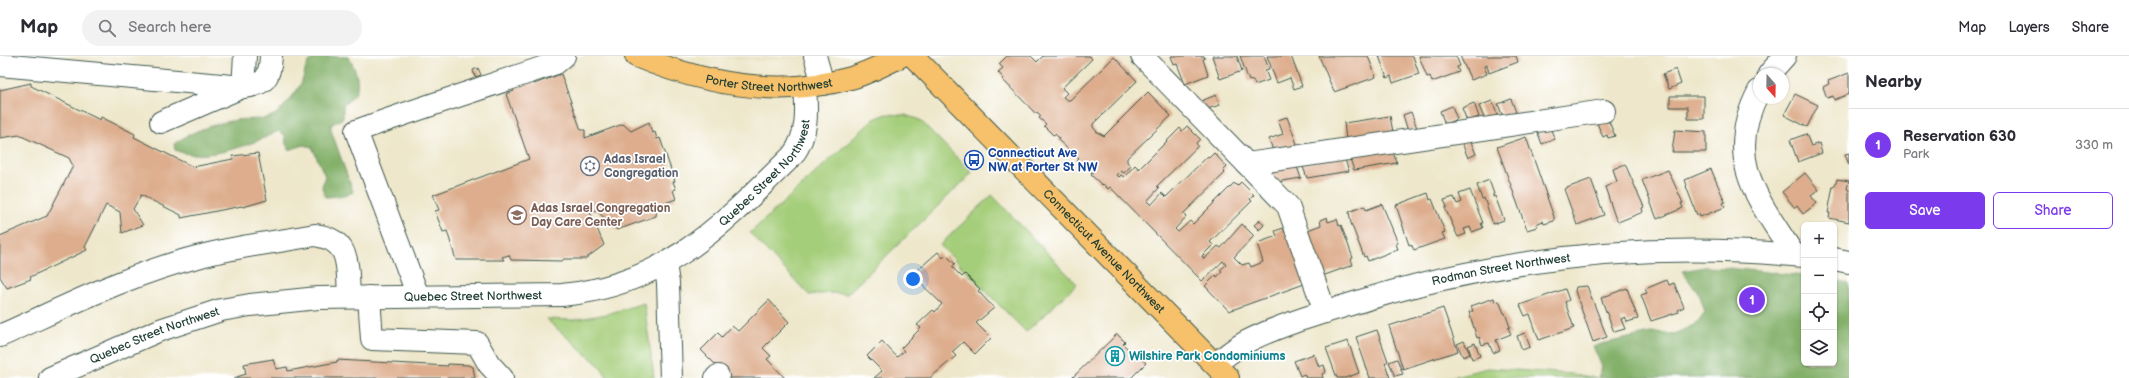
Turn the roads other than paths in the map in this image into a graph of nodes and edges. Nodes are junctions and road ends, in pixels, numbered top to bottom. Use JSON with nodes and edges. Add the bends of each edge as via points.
{"nodes":[{"id":1,"x":245,"y":56,"type":"edge"},
{"id":2,"x":271,"y":56,"type":"edge"},
{"id":3,"x":564,"y":56,"type":"edge"},
{"id":4,"x":636,"y":56,"type":"edge"},
{"id":5,"x":815,"y":56,"type":"edge"},
{"id":6,"x":901,"y":56,"type":"edge"},
{"id":7,"x":912,"y":56,"type":"edge"},
{"id":8,"x":1142,"y":56,"type":"edge"},
{"id":9,"x":1785,"y":56,"type":"edge"},
{"id":10,"x":0,"y":65,"type":"edge"},
{"id":11,"x":1775,"y":68,"type":"edge"},
{"id":12,"x":243,"y":86,"type":"junction"},
{"id":13,"x":814,"y":86,"type":"junction"},
{"id":14,"x":1753,"y":104,"type":"edge"},
{"id":15,"x":1604,"y":111,"type":"dead end"},
{"id":16,"x":161,"y":122,"type":"dead end"},
{"id":17,"x":1247,"y":164,"type":"junction"},
{"id":18,"x":1799,"y":255,"type":"edge"},
{"id":19,"x":1837,"y":260,"type":"edge"},
{"id":20,"x":1849,"y":262,"type":"edge"},
{"id":21,"x":665,"y":264,"type":"junction"},
{"id":22,"x":418,"y":296,"type":"junction"},
{"id":23,"x":359,"y":297,"type":"junction"},
{"id":24,"x":1325,"y":312,"type":"junction"},
{"id":25,"x":0,"y":336,"type":"edge"},
{"id":26,"x":1221,"y":371,"type":"edge"},
{"id":27,"x":56,"y":377,"type":"edge"},
{"id":28,"x":502,"y":378,"type":"edge"},
{"id":29,"x":671,"y":378,"type":"edge"}],
"edges":[{"from":1,"to":12,"type":"street"},
{"from":2,"to":12,"type":"street","via":[[268,76],[262,82]]},
{"from":3,"to":22,"type":"street","via":[[556,63],[356,131]]},
{"from":4,"to":13,"type":"main road","name":"Porter Street Northwest","via":[[672,70],[714,81],[744,86]]},
{"from":5,"to":13,"type":"street","name":"Quebec Street Northwest"},
{"from":6,"to":13,"type":"main road","name":"Porter Street Northwest","via":[[852,77]]},
{"from":7,"to":26,"type":"main road","name":"Connecticut Avenue Northwest"},
{"from":8,"to":17,"type":"street"},
{"from":9,"to":11,"type":"street"},
{"from":10,"to":12,"type":"street"},
{"from":12,"to":16,"type":"street"},
{"from":13,"to":21,"type":"street","name":"Quebec Street Northwest","via":[[806,127],[799,147],[793,155],[719,227]]},
{"from":14,"to":18,"type":"street","via":[[1743,138],[1751,183],[1762,208]]},
{"from":15,"to":17,"type":"street"},
{"from":17,"to":24,"type":"street","via":[[1288,206]]},
{"from":18,"to":24,"type":"street","name":"Rodman Street Northwest","via":[[1661,251],[1556,258],[1452,276]]},
{"from":19,"to":20,"type":"street"},
{"from":21,"to":22,"type":"street","name":"Quebec Street Northwest","via":[[616,285],[584,292],[551,295]]},
{"from":21,"to":29,"type":"street"},
{"from":22,"to":23,"type":"street","name":"Quebec Street Northwest"},
{"from":23,"to":25,"type":"street","via":[[343,249],[327,236],[315,235],[201,256],[159,269],[96,293]]},
{"from":23,"to":27,"type":"street","name":"Quebec Street Northwest","via":[[274,302],[221,310],[154,332]]},
{"from":23,"to":28,"type":"street","via":[[372,339],[477,342],[488,364]]},
{"from":24,"to":26,"type":"street","name":"Rodman Street Northwest","via":[[1250,340]]}]}
